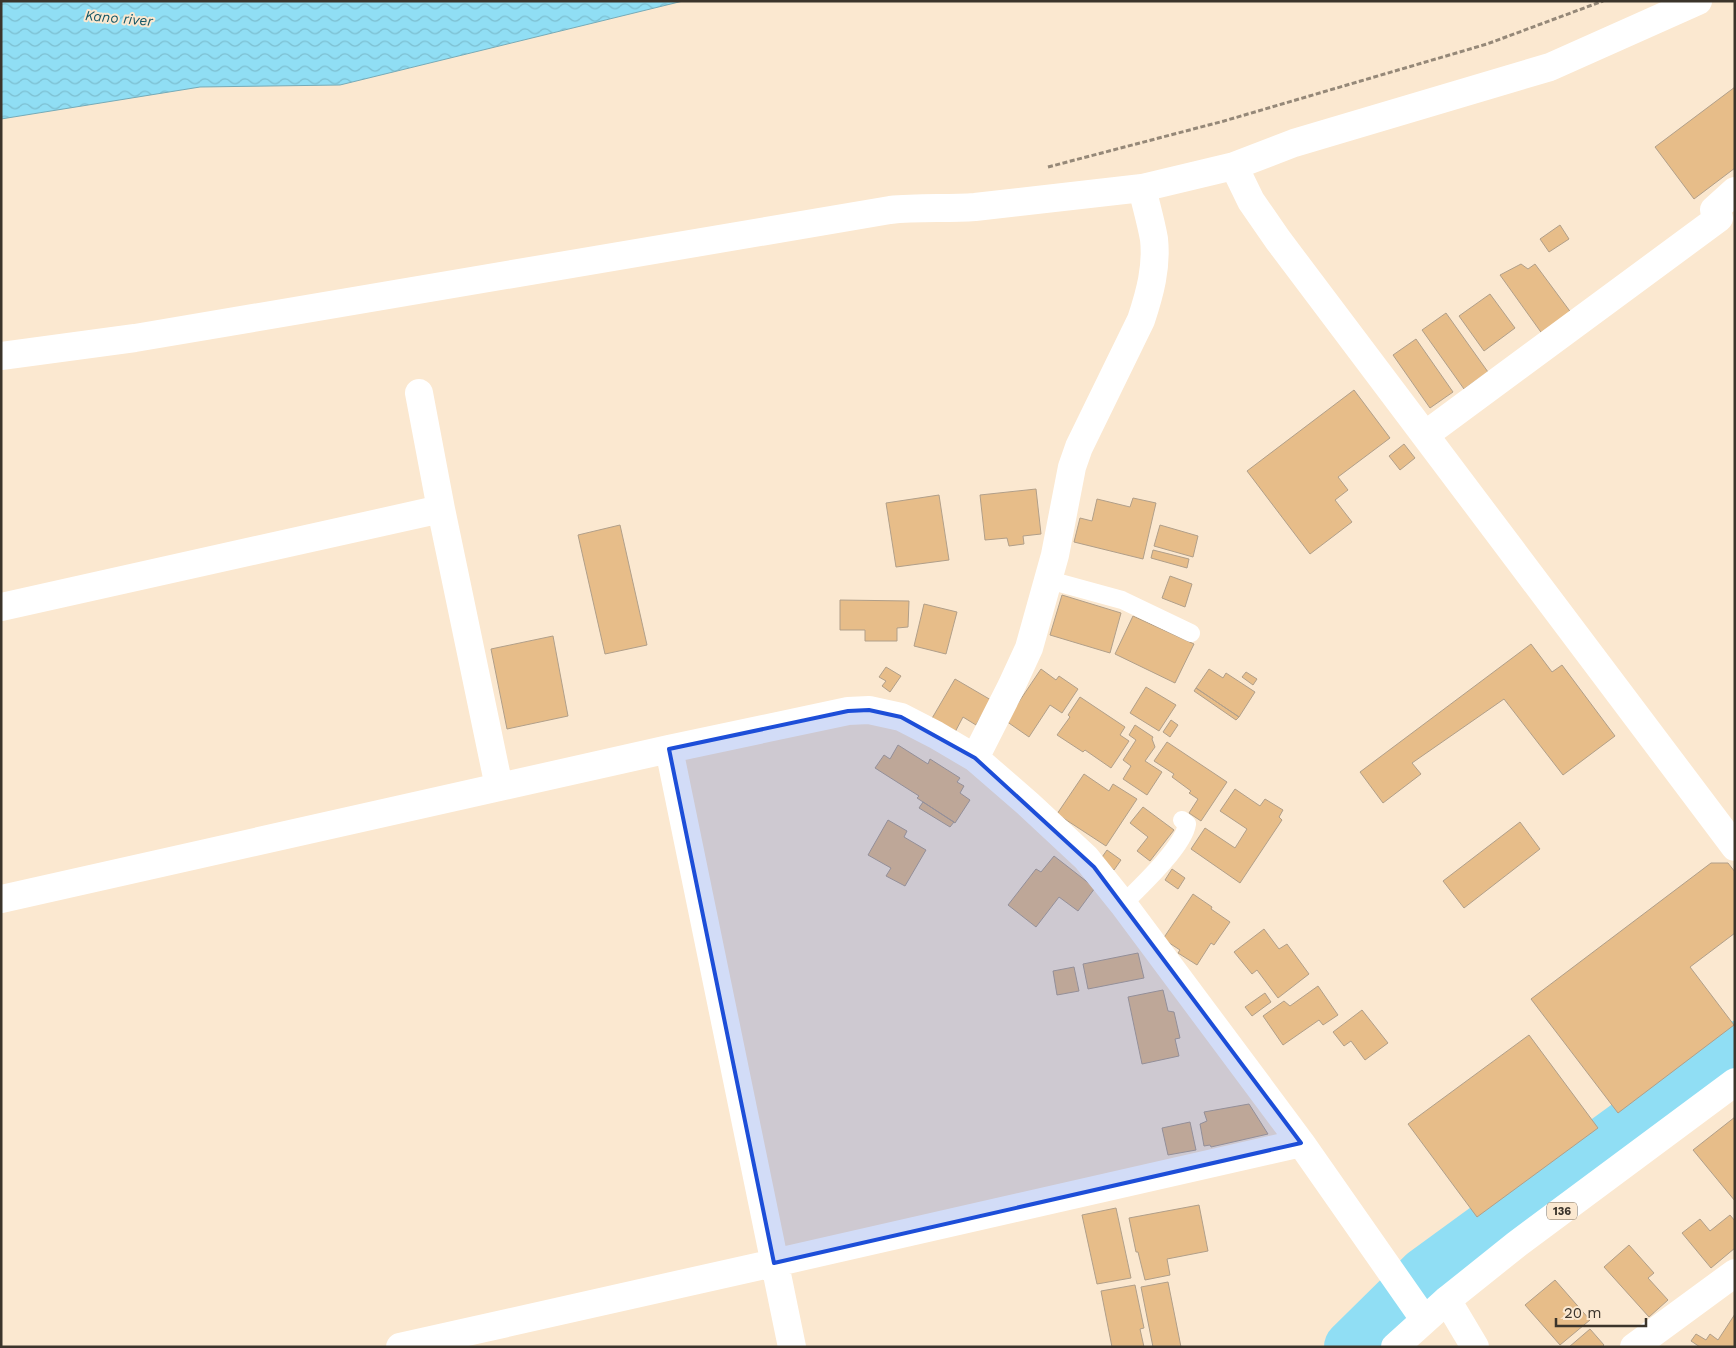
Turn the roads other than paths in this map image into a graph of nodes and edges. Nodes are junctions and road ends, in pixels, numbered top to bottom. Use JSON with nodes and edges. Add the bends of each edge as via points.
{"nodes":[{"id":1,"x":1698,"y":1,"type":"edge"},
{"id":2,"x":1234,"y":166,"type":"junction"},
{"id":3,"x":1142,"y":188,"type":"junction"},
{"id":4,"x":1735,"y":191,"type":"edge"},
{"id":5,"x":1,"y":356,"type":"edge"},
{"id":6,"x":419,"y":393,"type":"dead end"},
{"id":7,"x":1425,"y":435,"type":"junction"},
{"id":8,"x":441,"y":509,"type":"junction"},
{"id":9,"x":1049,"y":580,"type":"junction"},
{"id":10,"x":1,"y":607,"type":"edge"},
{"id":11,"x":1191,"y":633,"type":"dead end"},
{"id":12,"x":669,"y":749,"type":"junction"},
{"id":13,"x":974,"y":758,"type":"junction"},
{"id":14,"x":499,"y":787,"type":"junction"},
{"id":15,"x":1182,"y":820,"type":"dead end"},
{"id":16,"x":1735,"y":847,"type":"edge"},
{"id":17,"x":1,"y":899,"type":"edge"},
{"id":18,"x":1123,"y":904,"type":"junction"},
{"id":19,"x":1735,"y":1082,"type":"edge"},
{"id":20,"x":1301,"y":1142,"type":"junction"},
{"id":21,"x":774,"y":1263,"type":"junction"},
{"id":22,"x":1735,"y":1273,"type":"edge"},
{"id":23,"x":1447,"y":1300,"type":"junction"},
{"id":24,"x":1424,"y":1319,"type":"junction"},
{"id":25,"x":400,"y":1347,"type":"edge"},
{"id":26,"x":792,"y":1347,"type":"edge"},
{"id":27,"x":1395,"y":1347,"type":"edge"},
{"id":28,"x":1475,"y":1347,"type":"edge"},
{"id":29,"x":1634,"y":1347,"type":"edge"}],
"edges":[{"from":1,"to":2,"type":"main road","via":[[1550,67],[1294,144]]},
{"from":2,"to":3,"type":"main road"},
{"from":2,"to":7,"type":"main road","via":[[1251,202]]},
{"from":3,"to":5,"type":"main road","via":[[967,208],[890,210],[134,338]]},
{"from":3,"to":9,"type":"main road","via":[[1154,239],[1154,270],[1149,298],[1072,467]]},
{"from":4,"to":7,"type":"main road","via":[[1714,210],[1719,218]]},
{"from":6,"to":8,"type":"main road"},
{"from":7,"to":16,"type":"main road"},
{"from":8,"to":10,"type":"main road"},
{"from":8,"to":14,"type":"main road"},
{"from":9,"to":11,"type":"lane","via":[[1122,600]]},
{"from":9,"to":13,"type":"main road","via":[[1029,648]]},
{"from":12,"to":13,"type":"main road","via":[[848,711],[869,710],[901,718]]},
{"from":12,"to":14,"type":"main road"},
{"from":12,"to":21,"type":"main road"},
{"from":13,"to":18,"type":"main road","via":[[1086,858]]},
{"from":14,"to":17,"type":"main road"},
{"from":15,"to":18,"type":"lane","via":[[1187,824],[1186,830],[1174,850]]},
{"from":18,"to":20,"type":"main road"},
{"from":19,"to":23,"type":"main road","number":"136"},
{"from":20,"to":21,"type":"main road"},
{"from":20,"to":24,"type":"main road"},
{"from":21,"to":25,"type":"main road"},
{"from":21,"to":26,"type":"main road"},
{"from":22,"to":29,"type":"main road"},
{"from":23,"to":24,"type":"main road","number":"136"},
{"from":23,"to":28,"type":"main road"},
{"from":24,"to":27,"type":"main road","number":"136"}]}
